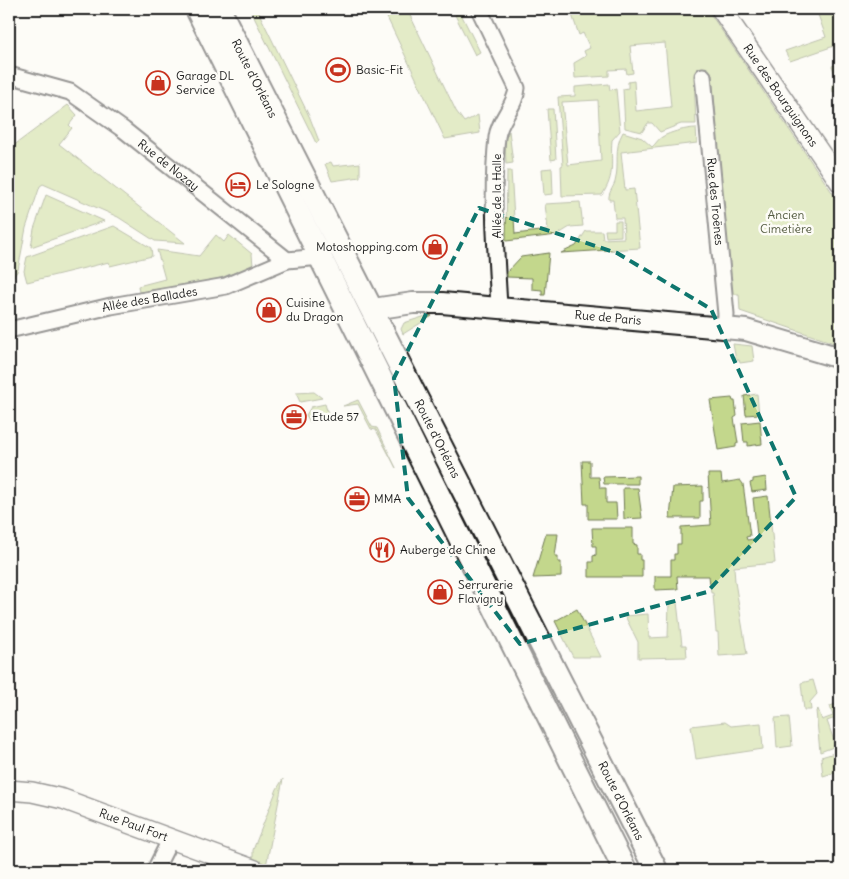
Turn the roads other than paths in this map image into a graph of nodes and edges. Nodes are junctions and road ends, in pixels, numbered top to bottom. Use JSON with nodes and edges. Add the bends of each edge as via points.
{"nodes":[{"id":1,"x":197,"y":9,"type":"edge"},
{"id":2,"x":219,"y":9,"type":"edge"},
{"id":3,"x":479,"y":9,"type":"edge"},
{"id":4,"x":721,"y":9,"type":"edge"},
{"id":5,"x":9,"y":75,"type":"edge"},
{"id":6,"x":703,"y":76,"type":"dead end"},
{"id":7,"x":840,"y":182,"type":"edge"},
{"id":8,"x":322,"y":257,"type":"junction"},
{"id":9,"x":287,"y":260,"type":"junction"},
{"id":10,"x":499,"y":307,"type":"junction"},
{"id":11,"x":372,"y":308,"type":"junction"},
{"id":12,"x":725,"y":328,"type":"junction"},
{"id":13,"x":9,"y":330,"type":"edge"},
{"id":14,"x":840,"y":358,"type":"edge"},
{"id":15,"x":9,"y":790,"type":"edge"},
{"id":16,"x":171,"y":838,"type":"junction"},
{"id":17,"x":155,"y":870,"type":"edge"},
{"id":18,"x":255,"y":870,"type":"edge"},
{"id":19,"x":625,"y":870,"type":"edge"},
{"id":20,"x":656,"y":870,"type":"edge"}],
"edges":[{"from":1,"to":8,"type":"main road","name":"Route d'Orléans"},
{"from":2,"to":11,"type":"main road","name":"Route d'Orléans"},
{"from":3,"to":10,"type":"street","name":"Allée de la Halle","via":[[517,88],[516,98],[498,134],[495,174]]},
{"from":4,"to":7,"type":"street","name":"Rue des Bourguignons"},
{"from":5,"to":9,"type":"street","name":"Rue de Nozay","via":[[70,92],[130,135]]},
{"from":6,"to":12,"type":"street","name":"Rue des Troënes"},
{"from":8,"to":9,"type":"street"},
{"from":8,"to":19,"type":"main road","name":"Route d'Orléans"},
{"from":9,"to":13,"type":"street","name":"Allée des Ballades","via":[[226,286],[106,307]]},
{"from":10,"to":11,"type":"main road","name":"Rue de Paris","via":[[413,302]]},
{"from":10,"to":12,"type":"main road","name":"Rue de Paris"},
{"from":11,"to":20,"type":"main road","name":"Route d'Orléans"},
{"from":12,"to":14,"type":"main road","name":"Rue de Paris","via":[[774,337]]},
{"from":15,"to":16,"type":"street","name":"Rue Paul Fort","via":[[63,799]]},
{"from":16,"to":17,"type":"street"},
{"from":16,"to":18,"type":"street","name":"Rue Paul Fort"}]}
